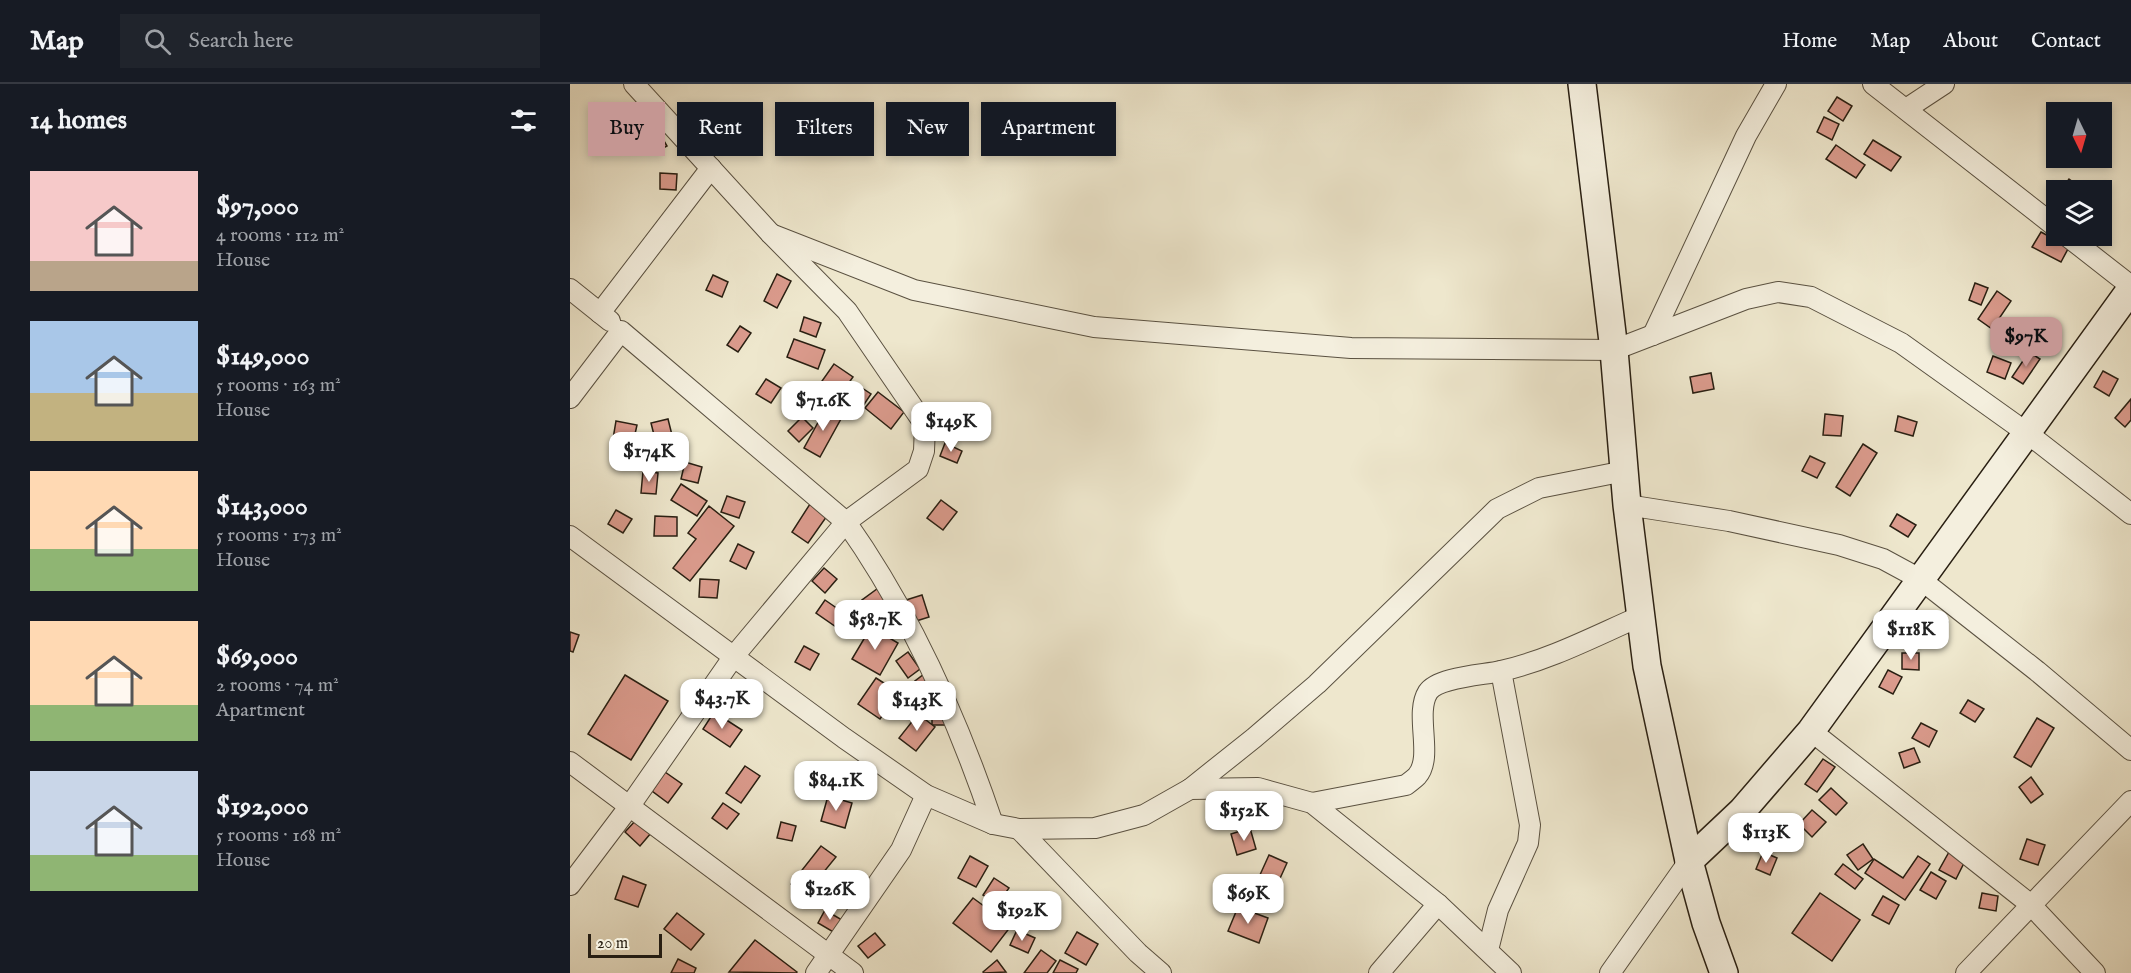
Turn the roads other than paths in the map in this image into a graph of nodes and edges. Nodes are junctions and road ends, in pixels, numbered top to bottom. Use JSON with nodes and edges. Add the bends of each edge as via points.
{"nodes":[{"id":1,"x":1582,"y":84,"type":"edge"},
{"id":2,"x":1776,"y":84,"type":"edge"},
{"id":3,"x":1873,"y":84,"type":"edge"},
{"id":4,"x":1944,"y":84,"type":"edge"},
{"id":5,"x":636,"y":85,"type":"edge"},
{"id":6,"x":1906,"y":109,"type":"junction"},
{"id":7,"x":711,"y":168,"type":"junction"},
{"id":8,"x":2046,"y":219,"type":"edge"},
{"id":9,"x":771,"y":234,"type":"junction"},
{"id":10,"x":2079,"y":246,"type":"edge"},
{"id":11,"x":2131,"y":288,"type":"edge"},
{"id":12,"x":570,"y":290,"type":"edge"},
{"id":13,"x":600,"y":313,"type":"junction"},
{"id":14,"x":621,"y":331,"type":"junction"},
{"id":15,"x":1653,"y":335,"type":"junction"},
{"id":16,"x":1614,"y":350,"type":"junction"},
{"id":17,"x":570,"y":398,"type":"edge"},
{"id":18,"x":2026,"y":433,"type":"junction"},
{"id":19,"x":1624,"y":471,"type":"junction"},
{"id":20,"x":1628,"y":505,"type":"junction"},
{"id":21,"x":2131,"y":514,"type":"edge"},
{"id":22,"x":846,"y":522,"type":"junction"},
{"id":23,"x":570,"y":536,"type":"edge"},
{"id":24,"x":1920,"y":579,"type":"junction"},
{"id":25,"x":1641,"y":616,"type":"junction"},
{"id":26,"x":734,"y":656,"type":"junction"},
{"id":27,"x":1501,"y":671,"type":"junction"},
{"id":28,"x":1811,"y":731,"type":"junction"},
{"id":29,"x":2131,"y":750,"type":"edge"},
{"id":30,"x":570,"y":762,"type":"edge"},
{"id":31,"x":1190,"y":789,"type":"junction"},
{"id":32,"x":926,"y":795,"type":"junction"},
{"id":33,"x":2131,"y":801,"type":"edge"},
{"id":34,"x":1312,"y":803,"type":"junction"},
{"id":35,"x":629,"y":807,"type":"junction"},
{"id":36,"x":993,"y":824,"type":"junction"},
{"id":37,"x":1018,"y":829,"type":"junction"},
{"id":38,"x":1689,"y":861,"type":"junction"},
{"id":39,"x":570,"y":885,"type":"edge"},
{"id":40,"x":1438,"y":904,"type":"junction"},
{"id":41,"x":2030,"y":904,"type":"junction"},
{"id":42,"x":1488,"y":950,"type":"junction"},
{"id":43,"x":829,"y":955,"type":"junction"},
{"id":44,"x":816,"y":973,"type":"edge"},
{"id":45,"x":853,"y":973,"type":"edge"},
{"id":46,"x":1161,"y":973,"type":"edge"},
{"id":47,"x":1379,"y":973,"type":"edge"},
{"id":48,"x":1511,"y":973,"type":"edge"},
{"id":49,"x":1610,"y":973,"type":"edge"},
{"id":50,"x":1724,"y":973,"type":"edge"},
{"id":51,"x":1966,"y":973,"type":"edge"},
{"id":52,"x":2095,"y":973,"type":"edge"}],
"edges":[{"from":1,"to":16,"type":"main road"},
{"from":2,"to":15,"type":"street","via":[[1746,136]]},
{"from":3,"to":6,"type":"street"},
{"from":4,"to":6,"type":"street"},
{"from":5,"to":7,"type":"street"},
{"from":6,"to":8,"type":"street"},
{"from":7,"to":9,"type":"street"},
{"from":7,"to":13,"type":"street"},
{"from":9,"to":16,"type":"street","via":[[914,290],[1094,327],[1351,348]]},
{"from":9,"to":22,"type":"street","via":[[847,311],[925,425],[924,451],[918,469]]},
{"from":10,"to":11,"type":"street"},
{"from":11,"to":18,"type":"main road"},
{"from":12,"to":13,"type":"street"},
{"from":13,"to":14,"type":"street"},
{"from":14,"to":17,"type":"street"},
{"from":14,"to":22,"type":"street"},
{"from":15,"to":16,"type":"street"},
{"from":15,"to":18,"type":"street","via":[[1746,299],[1778,292],[1811,297],[1901,344]]},
{"from":16,"to":19,"type":"main road"},
{"from":18,"to":21,"type":"street"},
{"from":18,"to":24,"type":"main road"},
{"from":19,"to":20,"type":"main road"},
{"from":19,"to":31,"type":"street","via":[[1539,488],[1497,509],[1317,684]]},
{"from":20,"to":24,"type":"street","via":[[1729,521],[1839,545],[1883,559]]},
{"from":20,"to":25,"type":"main road"},
{"from":22,"to":26,"type":"street"},
{"from":22,"to":36,"type":"street","via":[[872,558],[946,699]]},
{"from":23,"to":26,"type":"street"},
{"from":24,"to":28,"type":"main road"},
{"from":24,"to":29,"type":"street"},
{"from":25,"to":27,"type":"street","via":[[1542,660]]},
{"from":25,"to":38,"type":"main road","via":[[1647,666]]},
{"from":26,"to":32,"type":"street"},
{"from":26,"to":35,"type":"street"},
{"from":27,"to":34,"type":"street","via":[[1443,682],[1429,690],[1423,702],[1423,759],[1419,775],[1406,785]]},
{"from":27,"to":42,"type":"street","via":[[1530,825],[1528,843],[1498,910]]},
{"from":28,"to":38,"type":"main road","via":[[1742,811]]},
{"from":28,"to":41,"type":"street"},
{"from":30,"to":35,"type":"street"},
{"from":31,"to":34,"type":"street","via":[[1258,788]]},
{"from":31,"to":37,"type":"street","via":[[1144,815],[1095,828]]},
{"from":32,"to":36,"type":"street"},
{"from":32,"to":43,"type":"street","via":[[901,850]]},
{"from":33,"to":41,"type":"street"},
{"from":34,"to":40,"type":"street"},
{"from":35,"to":39,"type":"street"},
{"from":35,"to":43,"type":"street"},
{"from":36,"to":37,"type":"street"},
{"from":37,"to":46,"type":"street"},
{"from":38,"to":49,"type":"street"},
{"from":38,"to":50,"type":"main road"},
{"from":40,"to":42,"type":"street"},
{"from":40,"to":47,"type":"street"},
{"from":41,"to":51,"type":"street"},
{"from":41,"to":52,"type":"street"},
{"from":42,"to":48,"type":"street"},
{"from":43,"to":44,"type":"street"},
{"from":43,"to":45,"type":"street"}]}
